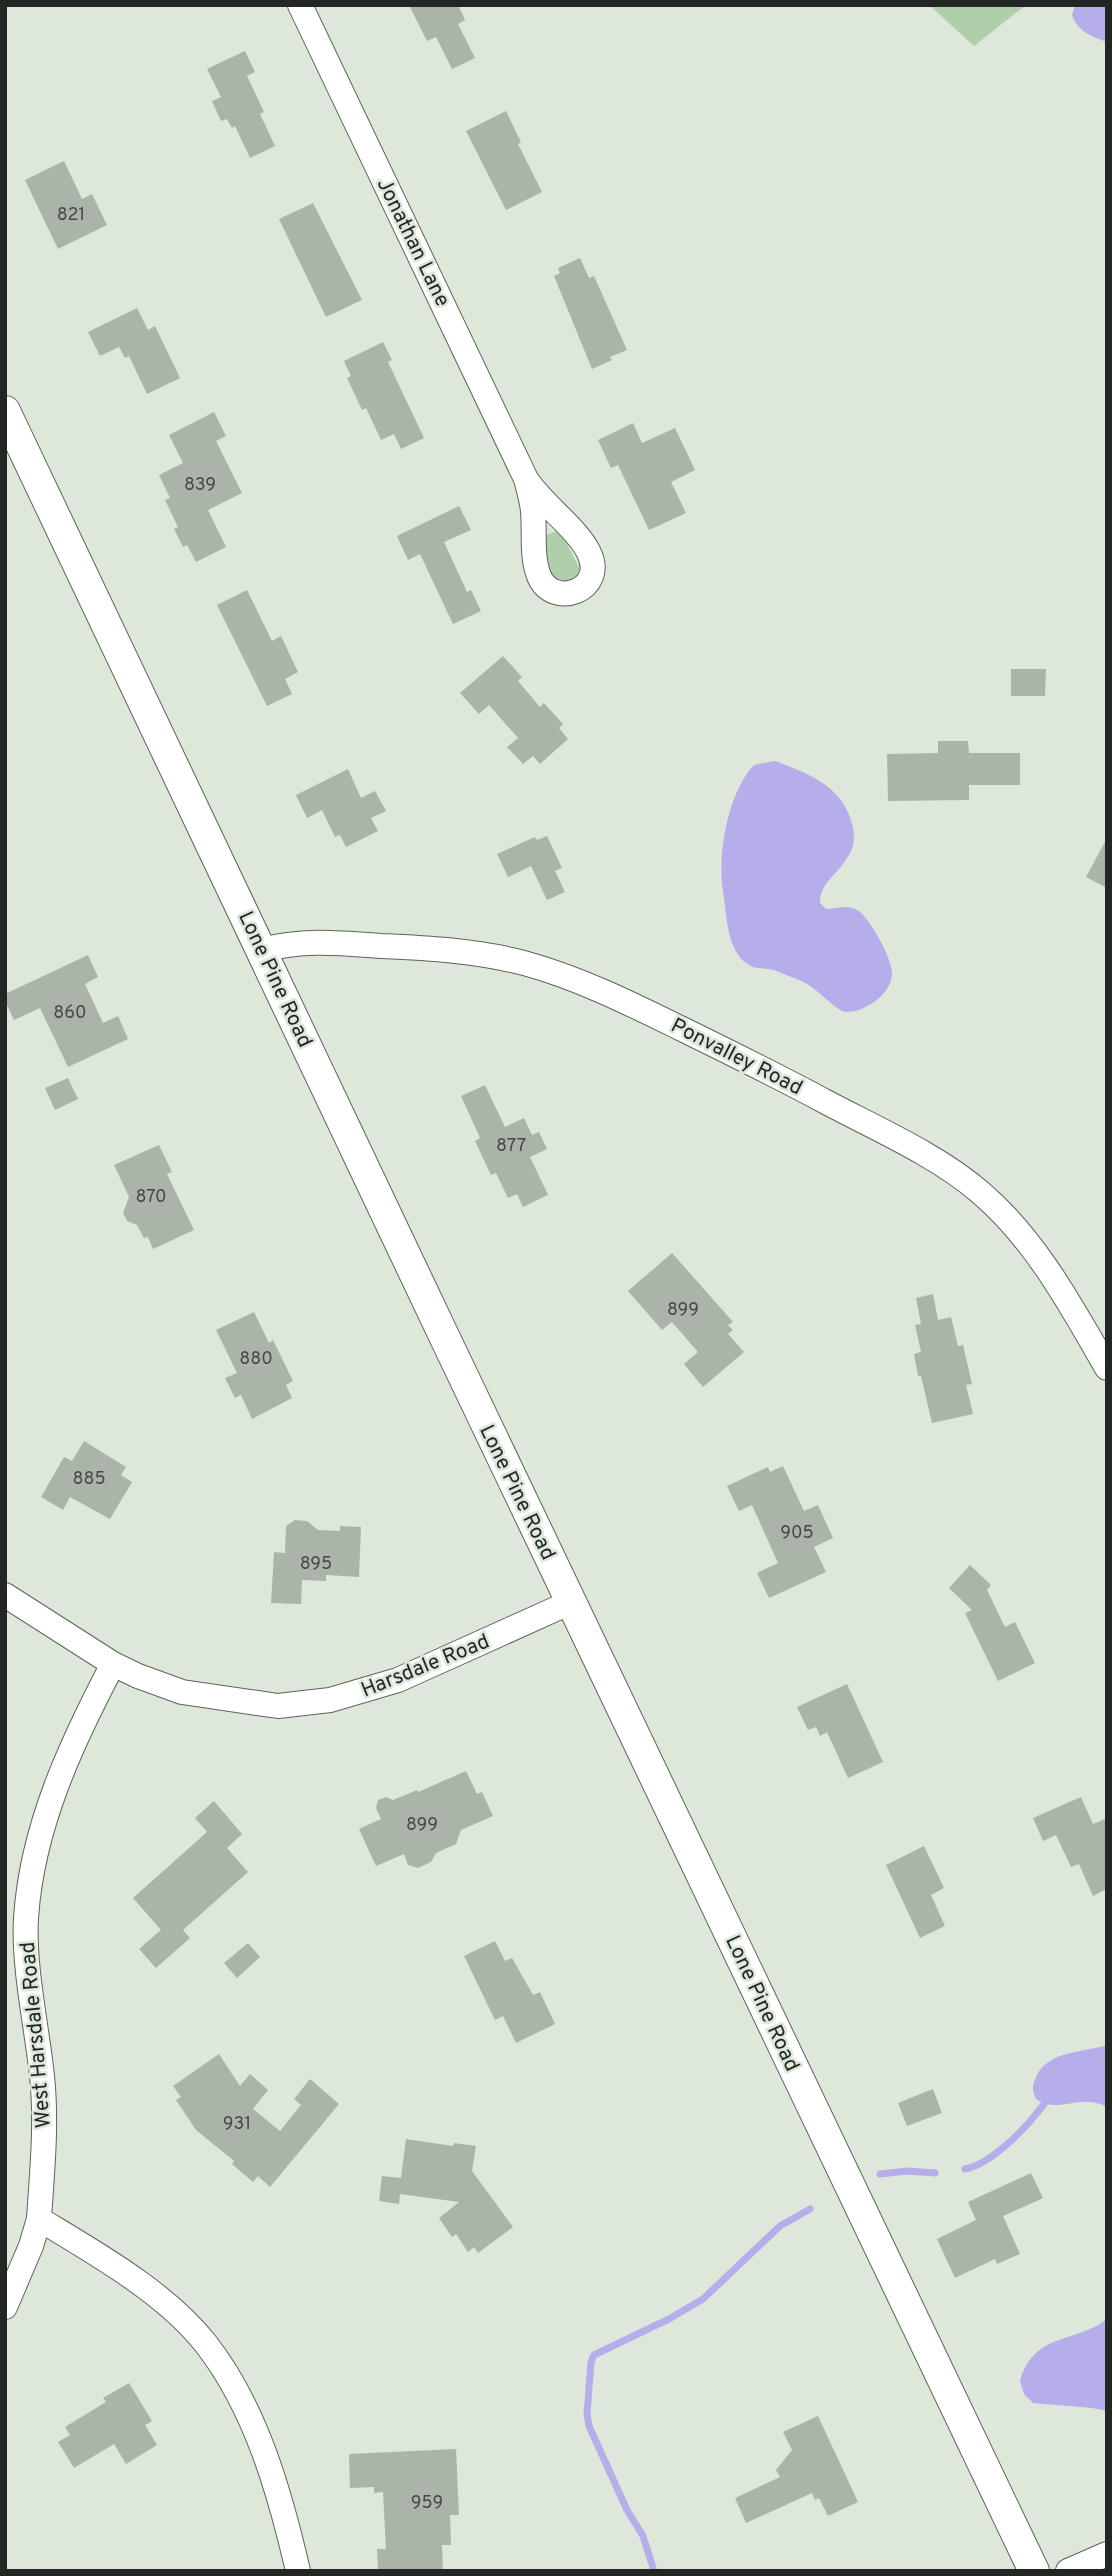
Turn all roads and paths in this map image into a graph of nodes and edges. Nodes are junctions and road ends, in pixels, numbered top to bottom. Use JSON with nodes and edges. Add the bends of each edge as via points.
{"nodes":[{"id":1,"x":300,"y":5,"type":"edge"},
{"id":2,"x":5,"y":411,"type":"edge"},
{"id":3,"x":526,"y":479,"type":"dead end"},
{"id":4,"x":262,"y":950,"type":"junction"},
{"id":5,"x":1107,"y":1368,"type":"edge"},
{"id":6,"x":5,"y":1595,"type":"edge"},
{"id":7,"x":571,"y":1602,"type":"junction"},
{"id":8,"x":113,"y":1664,"type":"junction"},
{"id":9,"x":39,"y":2219,"type":"junction"},
{"id":10,"x":5,"y":2307,"type":"edge"},
{"id":11,"x":1107,"y":2554,"type":"edge"},
{"id":12,"x":298,"y":2571,"type":"edge"},
{"id":13,"x":1034,"y":2571,"type":"edge"},
{"id":14,"x":1069,"y":2571,"type":"edge"}],
"edges":[{"from":1,"to":3,"type":"street","name":"Jonathan Lane"},
{"from":2,"to":4,"type":"street","name":"Lone Pine Road"},
{"from":4,"to":5,"type":"street","name":"Ponvalley Road","via":[[312,942],[422,948],[522,963],[610,993],[763,1068],[903,1143],[979,1191],[1037,1254]]},
{"from":4,"to":7,"type":"street","name":"Lone Pine Road"},
{"from":6,"to":8,"type":"street","name":"Harsdale Road"},
{"from":7,"to":8,"type":"street","name":"Harsdale Road","via":[[410,1675],[330,1700],[278,1706],[233,1701],[181,1692]]},
{"from":7,"to":13,"type":"street","name":"Lone Pine Road"},
{"from":8,"to":9,"type":"street","name":"West Harsdale Road","via":[[54,1787],[29,1883],[25,1922],[44,2113]]},
{"from":9,"to":10,"type":"street","name":"West Harsdale Road"},
{"from":9,"to":12,"type":"street","via":[[138,2282],[206,2343],[254,2428]]},
{"from":11,"to":14,"type":"street"}]}
